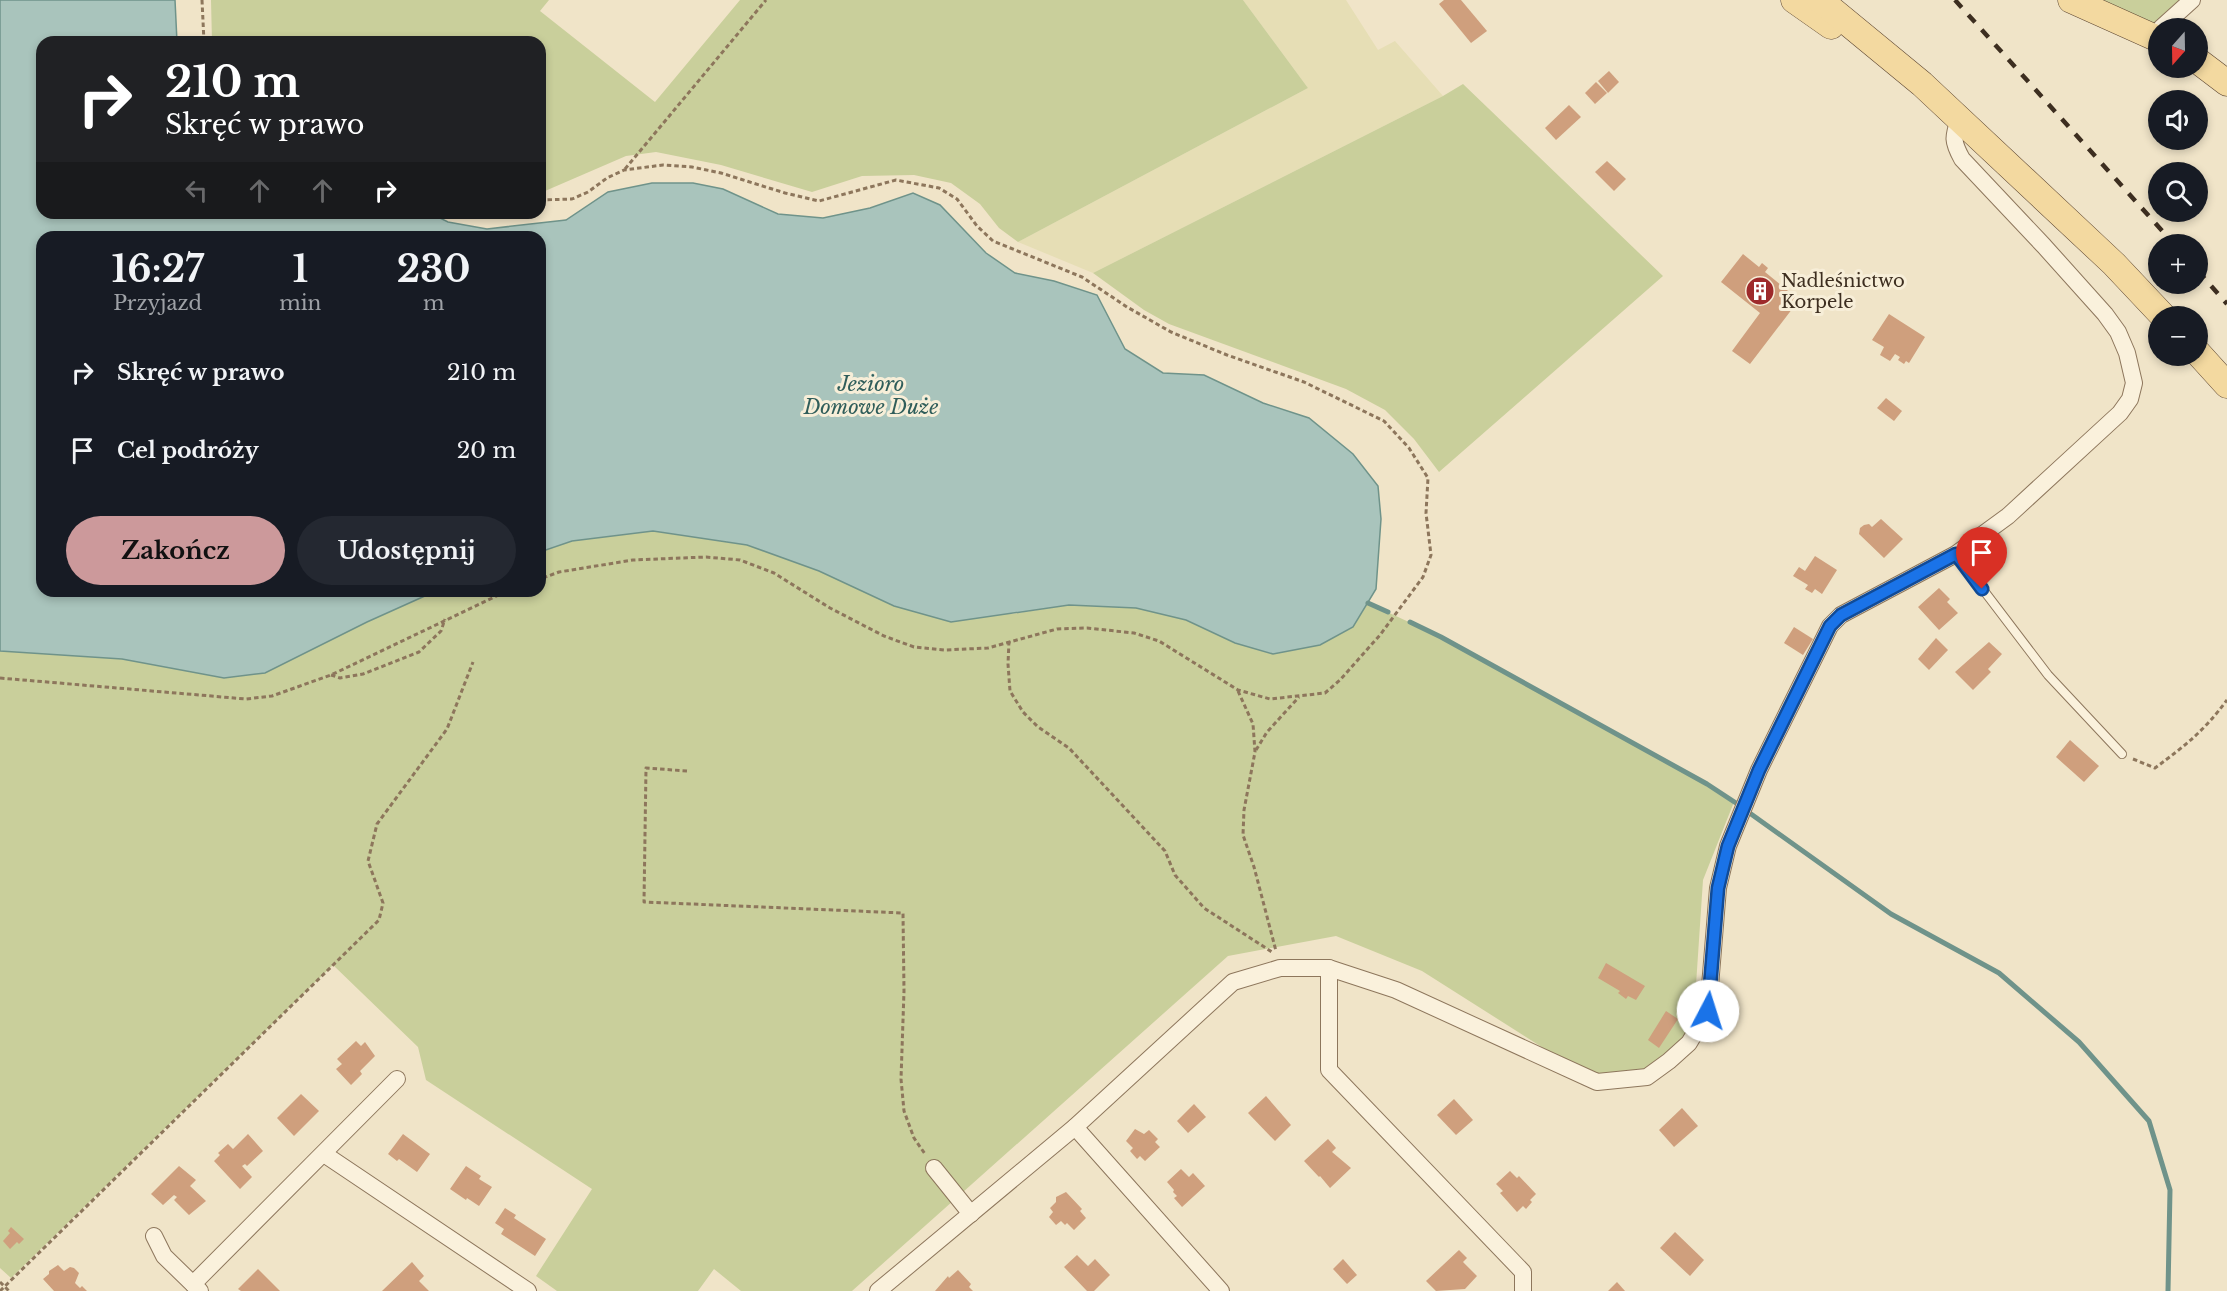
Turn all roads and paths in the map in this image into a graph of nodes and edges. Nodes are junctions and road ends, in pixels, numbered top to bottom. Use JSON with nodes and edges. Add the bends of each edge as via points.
{"nodes":[{"id":1,"x":202,"y":0,"type":"edge"},
{"id":2,"x":766,"y":0,"type":"edge"},
{"id":3,"x":1794,"y":0,"type":"edge"},
{"id":4,"x":1820,"y":0,"type":"edge"},
{"id":5,"x":2071,"y":0,"type":"edge"},
{"id":6,"x":2192,"y":0,"type":"edge"},
{"id":7,"x":2173,"y":18,"type":"edge"},
{"id":8,"x":2148,"y":29,"type":"edge"},
{"id":9,"x":204,"y":36,"type":"edge"},
{"id":10,"x":2208,"y":68,"type":"edge"},
{"id":11,"x":2227,"y":82,"type":"edge"},
{"id":12,"x":1959,"y":119,"type":"junction"},
{"id":13,"x":624,"y":170,"type":"junction"},
{"id":14,"x":546,"y":200,"type":"edge"},
{"id":15,"x":2154,"y":306,"type":"edge"},
{"id":16,"x":2208,"y":364,"type":"edge"},
{"id":17,"x":2227,"y":385,"type":"edge"},
{"id":18,"x":1956,"y":554,"type":"junction"},
{"id":19,"x":546,"y":577,"type":"edge"},
{"id":20,"x":494,"y":597,"type":"edge"},
{"id":21,"x":445,"y":619,"type":"junction"},
{"id":22,"x":1009,"y":641,"type":"junction"},
{"id":23,"x":473,"y":662,"type":"dead end"},
{"id":24,"x":331,"y":675,"type":"junction"},
{"id":25,"x":0,"y":678,"type":"edge"},
{"id":26,"x":1238,"y":690,"type":"junction"},
{"id":27,"x":1299,"y":697,"type":"junction"},
{"id":28,"x":2227,"y":700,"type":"edge"},
{"id":29,"x":1255,"y":752,"type":"junction"},
{"id":30,"x":2122,"y":754,"type":"joint"},
{"id":31,"x":687,"y":771,"type":"dead end"},
{"id":32,"x":1329,"y":968,"type":"junction"},
{"id":33,"x":397,"y":1079,"type":"dead end"},
{"id":34,"x":1075,"y":1127,"type":"junction"},
{"id":35,"x":324,"y":1154,"type":"junction"},
{"id":36,"x":934,"y":1168,"type":"joint"},
{"id":37,"x":971,"y":1214,"type":"junction"},
{"id":38,"x":154,"y":1236,"type":"dead end"},
{"id":39,"x":0,"y":1281,"type":"edge"},
{"id":40,"x":5,"y":1286,"type":"junction"},
{"id":41,"x":196,"y":1288,"type":"edge"},
{"id":42,"x":890,"y":1288,"type":"edge"},
{"id":43,"x":0,"y":1291,"type":"edge"},
{"id":44,"x":9,"y":1291,"type":"edge"},
{"id":45,"x":528,"y":1291,"type":"edge"},
{"id":46,"x":1221,"y":1291,"type":"edge"},
{"id":47,"x":1523,"y":1291,"type":"edge"}],
"edges":[{"from":1,"to":9,"type":"path"},
{"from":2,"to":13,"type":"path"},
{"from":3,"to":12,"type":"main road"},
{"from":4,"to":12,"type":"main road"},
{"from":5,"to":8,"type":"main road"},
{"from":6,"to":7,"type":"street"},
{"from":10,"to":11,"type":"main road"},
{"from":12,"to":15,"type":"main road"},
{"from":12,"to":18,"type":"street","via":[[1953,137],[1962,159],[2105,314],[2127,353],[2134,384],[2120,413],[2008,516]]},
{"from":13,"to":14,"type":"path","via":[[572,199]]},
{"from":13,"to":27,"type":"path","via":[[663,165],[692,167],[819,201],[896,180],[939,188],[957,199],[993,241],[1082,277],[1171,332],[1304,382],[1384,421],[1428,478],[1426,513],[1431,555],[1423,577],[1340,680],[1324,693]]},
{"from":16,"to":17,"type":"main road"},
{"from":18,"to":30,"type":"lane","via":[[2048,675]]},
{"from":18,"to":32,"type":"street","via":[[1841,615],[1830,626],[1759,770],[1728,846],[1718,888],[1708,1011],[1689,1043],[1647,1077],[1597,1082],[1396,990]]},
{"from":19,"to":22,"type":"path","via":[[633,560],[740,560],[774,573],[830,608],[914,647],[988,648]]},
{"from":20,"to":21,"type":"path"},
{"from":21,"to":24,"type":"path"},
{"from":21,"to":24,"type":"path","via":[[441,631],[419,652],[363,674],[340,678]]},
{"from":22,"to":26,"type":"path","via":[[1057,628],[1134,633],[1159,640]]},
{"from":22,"to":29,"type":"path","via":[[1010,691],[1023,712],[1069,748],[1165,851],[1175,875],[1204,908],[1277,955],[1244,835],[1244,810]]},
{"from":23,"to":40,"type":"path","via":[[447,729],[377,824],[368,861],[383,903],[379,920]]},
{"from":24,"to":25,"type":"path","via":[[272,696],[246,699]]},
{"from":26,"to":27,"type":"path","via":[[1270,699]]},
{"from":26,"to":29,"type":"path","via":[[1253,724]]},
{"from":27,"to":29,"type":"path","via":[[1266,732]]},
{"from":28,"to":30,"type":"path","via":[[2187,745],[2155,768]]},
{"from":31,"to":36,"type":"path","via":[[646,768],[644,902],[903,913],[904,1111],[914,1138]]},
{"from":32,"to":34,"type":"street","via":[[1280,968],[1233,982]]},
{"from":32,"to":47,"type":"street","via":[[1329,1070],[1523,1272]]},
{"from":33,"to":35,"type":"street"},
{"from":34,"to":37,"type":"street"},
{"from":34,"to":46,"type":"street"},
{"from":35,"to":41,"type":"street"},
{"from":35,"to":45,"type":"street"},
{"from":36,"to":37,"type":"street"},
{"from":37,"to":42,"type":"street"},
{"from":38,"to":41,"type":"street","via":[[164,1256]]},
{"from":39,"to":40,"type":"path"},
{"from":40,"to":43,"type":"path"},
{"from":40,"to":44,"type":"path"}]}
